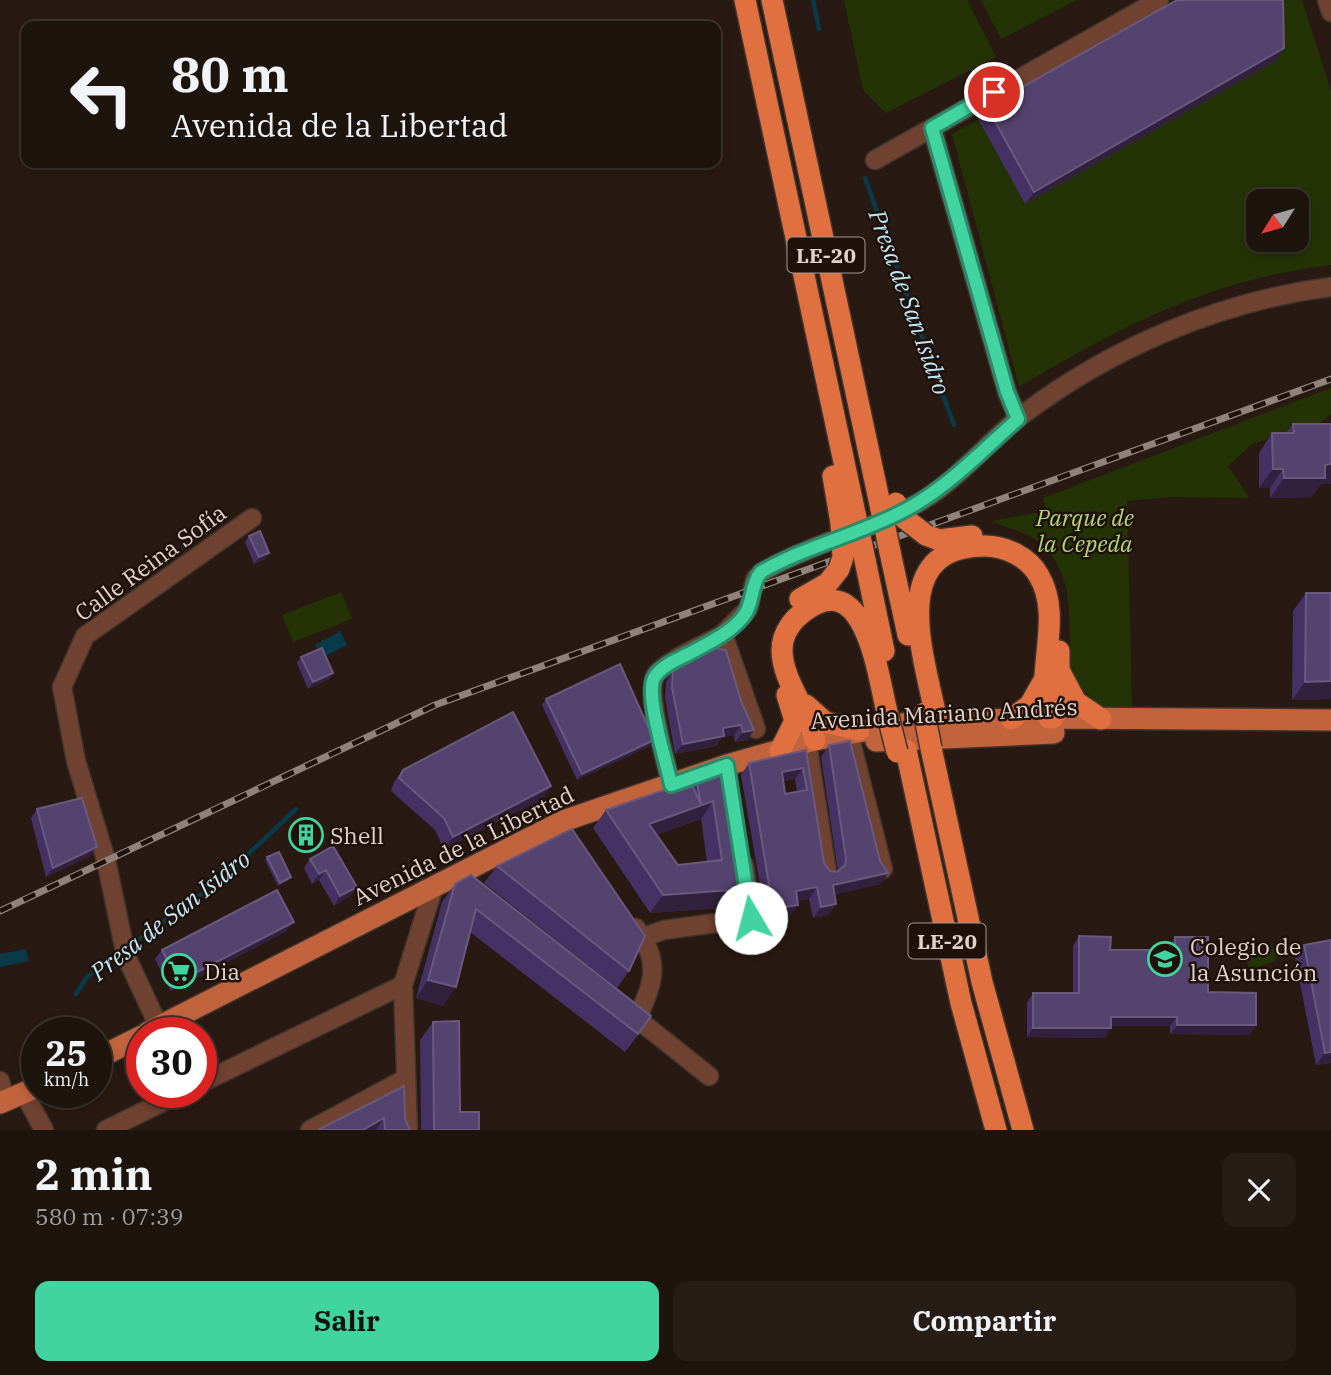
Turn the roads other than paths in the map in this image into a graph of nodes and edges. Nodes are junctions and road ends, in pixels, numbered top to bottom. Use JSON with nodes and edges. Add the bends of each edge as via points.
{"nodes":[{"id":1,"x":745,"y":0,"type":"edge"},
{"id":2,"x":772,"y":0,"type":"edge"},
{"id":3,"x":1159,"y":0,"type":"edge"},
{"id":4,"x":1327,"y":0,"type":"edge"},
{"id":5,"x":1331,"y":12,"type":"edge"},
{"id":6,"x":932,"y":128,"type":"junction"},
{"id":7,"x":875,"y":160,"type":"dead end"},
{"id":8,"x":1331,"y":287,"type":"edge"},
{"id":9,"x":1018,"y":419,"type":"junction"},
{"id":10,"x":888,"y":506,"type":"junction"},
{"id":11,"x":252,"y":518,"type":"dead end"},
{"id":12,"x":848,"y":521,"type":"junction"},
{"id":13,"x":723,"y":634,"type":"junction"},
{"id":14,"x":1052,"y":675,"type":"junction"},
{"id":15,"x":796,"y":702,"type":"junction"},
{"id":16,"x":930,"y":712,"type":"junction"},
{"id":17,"x":893,"y":716,"type":"junction"},
{"id":18,"x":1011,"y":719,"type":"junction"},
{"id":19,"x":1051,"y":719,"type":"junction"},
{"id":20,"x":1101,"y":719,"type":"junction"},
{"id":21,"x":1251,"y":720,"type":"junction"},
{"id":22,"x":1331,"y":720,"type":"edge"},
{"id":23,"x":756,"y":729,"type":"edge"},
{"id":24,"x":1074,"y":732,"type":"junction"},
{"id":25,"x":1138,"y":732,"type":"junction"},
{"id":26,"x":820,"y":744,"type":"junction"},
{"id":27,"x":942,"y":744,"type":"junction"},
{"id":28,"x":671,"y":785,"type":"junction"},
{"id":29,"x":742,"y":850,"type":"edge"},
{"id":30,"x":883,"y":869,"type":"edge"},
{"id":31,"x":827,"y":872,"type":"edge"},
{"id":32,"x":434,"y":887,"type":"junction"},
{"id":33,"x":624,"y":909,"type":"edge"},
{"id":34,"x":643,"y":937,"type":"junction"},
{"id":35,"x":403,"y":985,"type":"junction"},
{"id":36,"x":616,"y":1002,"type":"edge"},
{"id":37,"x":145,"y":1017,"type":"edge"},
{"id":38,"x":178,"y":1017,"type":"edge"},
{"id":39,"x":636,"y":1018,"type":"junction"},
{"id":40,"x":217,"y":1075,"type":"edge"},
{"id":41,"x":709,"y":1076,"type":"dead end"},
{"id":42,"x":405,"y":1079,"type":"junction"},
{"id":43,"x":13,"y":1093,"type":"edge"},
{"id":44,"x":151,"y":1108,"type":"edge"},
{"id":45,"x":44,"y":1130,"type":"edge"},
{"id":46,"x":106,"y":1130,"type":"edge"},
{"id":47,"x":310,"y":1130,"type":"edge"},
{"id":48,"x":408,"y":1130,"type":"edge"},
{"id":49,"x":996,"y":1130,"type":"edge"},
{"id":50,"x":1023,"y":1130,"type":"edge"}],
"edges":[{"from":1,"to":12,"type":"highway","number":"LE-20","via":[[802,267]]},
{"from":2,"to":10,"type":"highway","number":"LE-20","via":[[820,228],[859,360]]},
{"from":3,"to":6,"type":"street"},
{"from":4,"to":5,"type":"street"},
{"from":6,"to":7,"type":"street"},
{"from":6,"to":9,"type":"street"},
{"from":8,"to":9,"type":"street","via":[[1268,298],[1145,342]]},
{"from":9,"to":13,"type":"street","via":[[917,503],[761,572],[748,609]]},
{"from":10,"to":14,"type":"highway","bridge":true,"via":[[939,540],[986,535],[1002,538],[1019,543],[1045,564],[1060,605]]},
{"from":10,"to":16,"type":"highway","number":"LE-20","bridge":true,"via":[[890,552]]},
{"from":11,"to":37,"type":"street","name":"Calle Reina Sofía","via":[[86,636],[62,687],[76,761]]},
{"from":12,"to":15,"type":"highway","bridge":true,"via":[[839,569],[828,583],[790,606],[774,630],[772,662]]},
{"from":12,"to":17,"type":"highway","number":"LE-20","bridge":true,"via":[[865,560]]},
{"from":13,"to":23,"type":"street"},
{"from":13,"to":28,"type":"street","via":[[663,669],[653,680],[652,695]]},
{"from":14,"to":16,"type":"highway","via":[[1039,575],[1006,549],[958,549],[931,568],[921,584],[917,604]]},
{"from":14,"to":18,"type":"highway","via":[[1030,705]]},
{"from":14,"to":19,"type":"highway","via":[[1045,706]]},
{"from":14,"to":20,"type":"highway","via":[[1076,702]]},
{"from":15,"to":17,"type":"highway","via":[[785,663],[784,636],[808,608],[835,600],[856,611],[863,622]]},
{"from":15,"to":26,"type":"highway"},
{"from":15,"to":26,"type":"highway","via":[[795,722]]},
{"from":15,"to":26,"type":"highway","via":[[825,722]]},
{"from":16,"to":27,"type":"highway","number":"LE-20","bridge":true},
{"from":17,"to":49,"type":"highway","number":"LE-20","bridge":true},
{"from":18,"to":19,"type":"main road","name":"Avenida Mariano Andrés"},
{"from":18,"to":26,"type":"main road","name":"Avenida Mariano Andrés","via":[[913,722]]},
{"from":19,"to":20,"type":"main road","name":"Avenida Mariano Andrés"},
{"from":19,"to":24,"type":"main road"},
{"from":19,"to":27,"type":"main road","via":[[1042,726],[960,730]]},
{"from":20,"to":21,"type":"main road","name":"Avenida Mariano Andrés"},
{"from":21,"to":22,"type":"main road","name":"Avenida Mariano Andrés"},
{"from":21,"to":25,"type":"main road","name":"Avenida Mariano Andrés","via":[[1229,725],[1146,726]]},
{"from":22,"to":25,"type":"main road","name":"Avenida Mariano Andrés","via":[[1237,731]]},
{"from":24,"to":25,"type":"main road","name":"Avenida Mariano Andrés"},
{"from":24,"to":27,"type":"main road","name":"Avenida Mariano Andrés"},
{"from":26,"to":27,"type":"main road","name":"Avenida Mariano Andrés"},
{"from":26,"to":28,"type":"main road","name":"Avenida de la Libertad","via":[[729,774]]},
{"from":26,"to":30,"type":"street"},
{"from":26,"to":31,"type":"street"},
{"from":27,"to":50,"type":"highway","number":"LE-20","via":[[982,982]]},
{"from":28,"to":32,"type":"main road","name":"Avenida de la Libertad","via":[[568,828],[462,882]]},
{"from":29,"to":34,"type":"street","via":[[751,918]]},
{"from":32,"to":35,"type":"street"},
{"from":32,"to":38,"type":"main road","name":"Avenida de la Libertad"},
{"from":33,"to":34,"type":"street"},
{"from":34,"to":39,"type":"street","via":[[654,966],[652,985]]},
{"from":35,"to":40,"type":"street"},
{"from":35,"to":42,"type":"street"},
{"from":36,"to":39,"type":"street"},
{"from":39,"to":41,"type":"street"},
{"from":42,"to":47,"type":"street"},
{"from":42,"to":48,"type":"street"},
{"from":43,"to":45,"type":"street"},
{"from":44,"to":46,"type":"street"}]}
